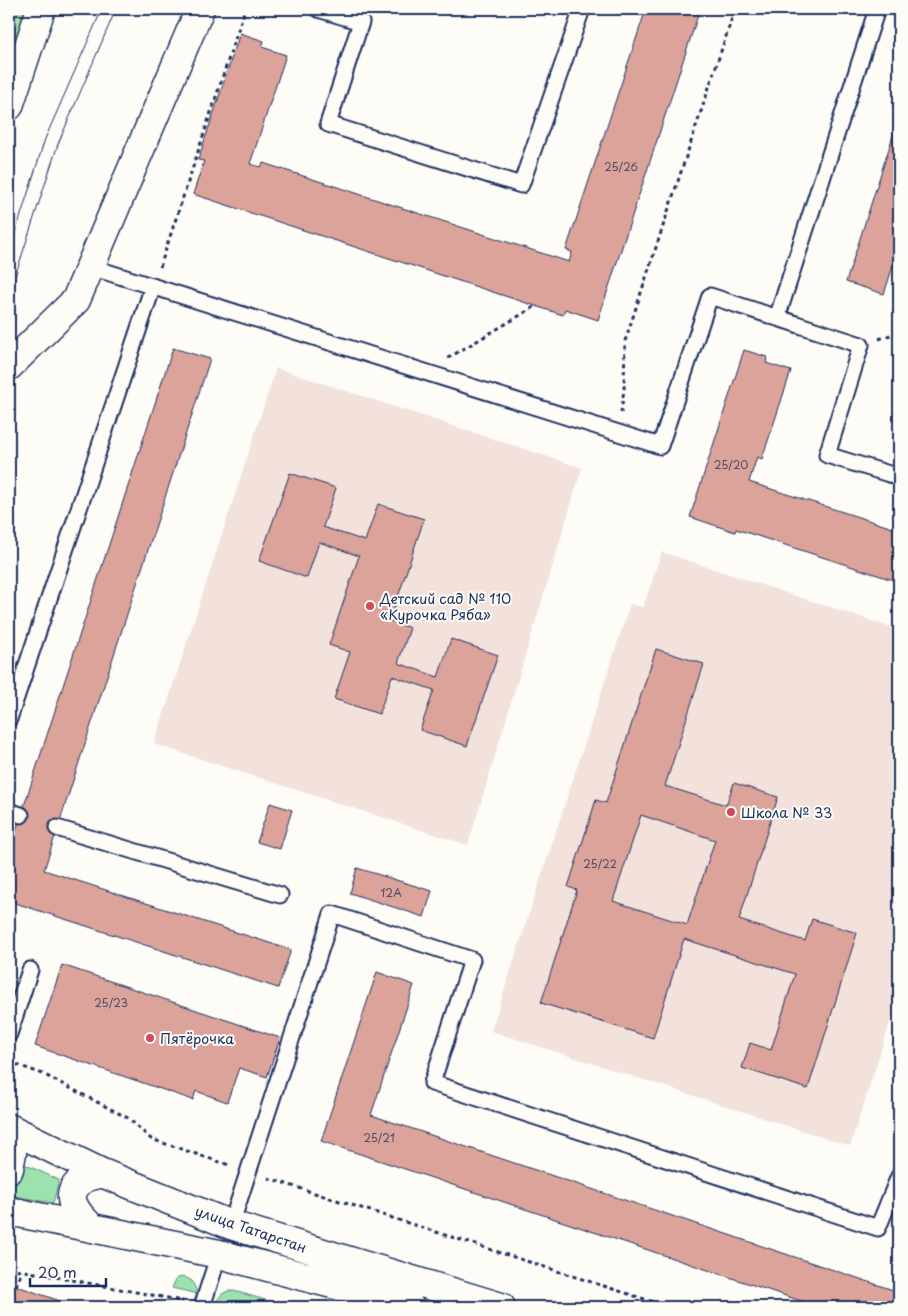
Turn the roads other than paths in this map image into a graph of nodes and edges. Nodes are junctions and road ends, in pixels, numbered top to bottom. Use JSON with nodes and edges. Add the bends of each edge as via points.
{"nodes":[{"id":1,"x":41,"y":9,"type":"edge"},
{"id":2,"x":200,"y":9,"type":"edge"},
{"id":3,"x":318,"y":9,"type":"edge"},
{"id":4,"x":582,"y":9,"type":"edge"},
{"id":5,"x":877,"y":9,"type":"edge"},
{"id":6,"x":9,"y":106,"type":"edge"},
{"id":7,"x":91,"y":267,"type":"junction"},
{"id":8,"x":153,"y":286,"type":"junction"},
{"id":9,"x":777,"y":318,"type":"junction"},
{"id":10,"x":9,"y":366,"type":"edge"},
{"id":11,"x":899,"y":477,"type":"edge"},
{"id":12,"x":9,"y":719,"type":"edge"},
{"id":13,"x":58,"y":828,"type":"dead end"},
{"id":14,"x":280,"y":896,"type":"dead end"},
{"id":15,"x":30,"y":970,"type":"dead end"},
{"id":16,"x":9,"y":1034,"type":"edge"},
{"id":17,"x":9,"y":1128,"type":"edge"},
{"id":18,"x":9,"y":1144,"type":"edge"},
{"id":19,"x":9,"y":1169,"type":"edge"},
{"id":20,"x":102,"y":1173,"type":"junction"},
{"id":21,"x":899,"y":1176,"type":"edge"},
{"id":22,"x":9,"y":1211,"type":"edge"},
{"id":23,"x":231,"y":1225,"type":"junction"},
{"id":24,"x":90,"y":1227,"type":"junction"},
{"id":25,"x":219,"y":1254,"type":"junction"},
{"id":26,"x":202,"y":1307,"type":"edge"},
{"id":27,"x":410,"y":1307,"type":"edge"},
{"id":28,"x":501,"y":1307,"type":"edge"}],
"edges":[{"from":1,"to":6,"type":"street"},
{"from":2,"to":7,"type":"street"},
{"from":3,"to":4,"type":"lane","via":[[361,22],[328,124],[521,185]]},
{"from":5,"to":9,"type":"lane"},
{"from":7,"to":8,"type":"lane"},
{"from":7,"to":10,"type":"street","via":[[76,300]]},
{"from":8,"to":9,"type":"lane","via":[[660,446],[710,296]]},
{"from":8,"to":12,"type":"lane"},
{"from":9,"to":11,"type":"lane","via":[[861,345],[827,455]]},
{"from":13,"to":14,"type":"lane"},
{"from":15,"to":16,"type":"lane"},
{"from":17,"to":20,"type":"street","name":"улица Татарстан"},
{"from":18,"to":19,"type":"street","via":[[12,1153]]},
{"from":20,"to":23,"type":"street","name":"улица Татарстан"},
{"from":20,"to":24,"type":"street","via":[[83,1179],[74,1190],[72,1203],[77,1214]]},
{"from":21,"to":23,"type":"lane","via":[[878,1228],[432,1083],[472,960],[332,914]]},
{"from":22,"to":24,"type":"street","name":"улица Татарстан"},
{"from":23,"to":28,"type":"street","name":"улица Татарстан"},
{"from":24,"to":25,"type":"street","name":"улица Татарстан"},
{"from":25,"to":26,"type":"lane"},
{"from":25,"to":27,"type":"street","name":"улица Татарстан"}]}
